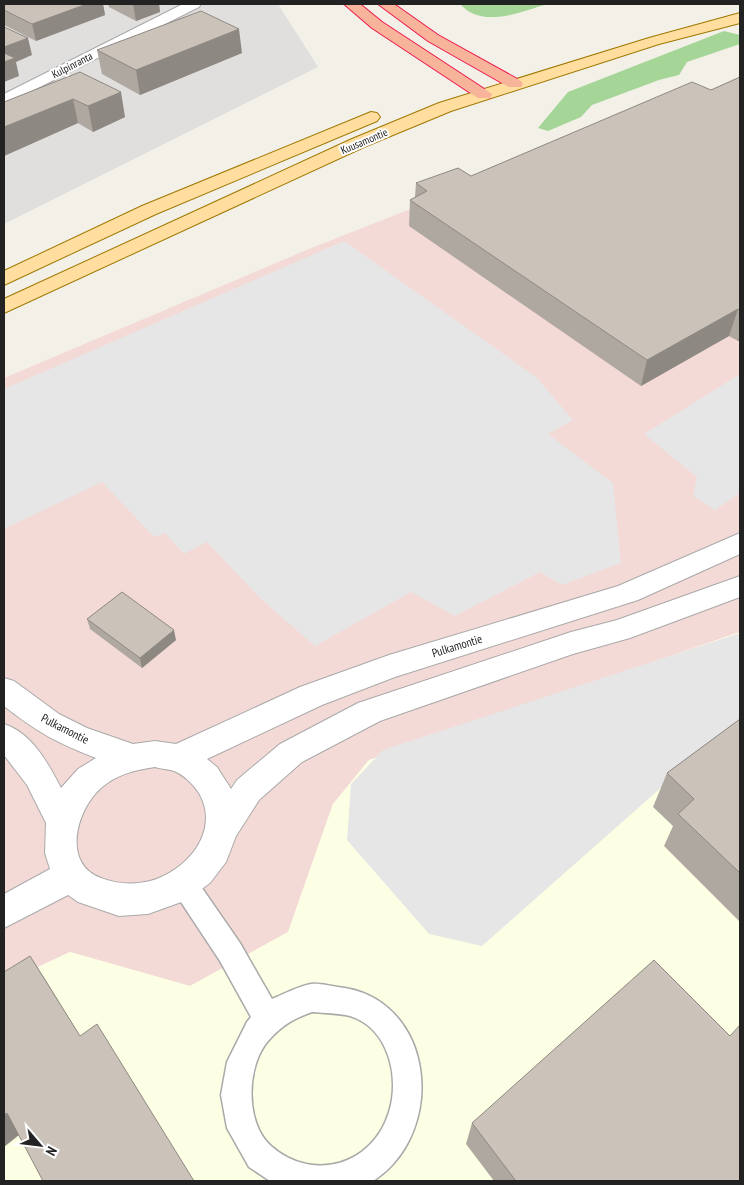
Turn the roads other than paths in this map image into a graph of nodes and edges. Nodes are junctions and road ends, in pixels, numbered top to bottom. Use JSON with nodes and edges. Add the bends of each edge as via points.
{"nodes":[{"id":1,"x":194,"y":4,"type":"edge"},
{"id":2,"x":351,"y":4,"type":"edge"},
{"id":3,"x":385,"y":4,"type":"edge"},
{"id":4,"x":740,"y":18,"type":"edge"},
{"id":5,"x":494,"y":72,"type":"junction"},
{"id":6,"x":514,"y":75,"type":"junction"},
{"id":7,"x":468,"y":82,"type":"junction"},
{"id":8,"x":484,"y":94,"type":"junction"},
{"id":9,"x":422,"y":98,"type":"dead end"},
{"id":10,"x":4,"y":100,"type":"edge"},
{"id":11,"x":386,"y":112,"type":"dead end"},
{"id":12,"x":4,"y":279,"type":"edge"},
{"id":13,"x":4,"y":307,"type":"edge"},
{"id":14,"x":740,"y":543,"type":"edge"},
{"id":15,"x":740,"y":586,"type":"edge"},
{"id":16,"x":4,"y":690,"type":"edge"},
{"id":17,"x":4,"y":738,"type":"edge"},
{"id":18,"x":131,"y":757,"type":"junction"},
{"id":19,"x":178,"y":758,"type":"junction"},
{"id":20,"x":61,"y":821,"type":"junction"},
{"id":21,"x":221,"y":831,"type":"junction"},
{"id":22,"x":71,"y":875,"type":"junction"},
{"id":23,"x":184,"y":884,"type":"junction"},
{"id":24,"x":4,"y":912,"type":"edge"},
{"id":25,"x":268,"y":1019,"type":"junction"},
{"id":26,"x":299,"y":1180,"type":"edge"},
{"id":27,"x":324,"y":1181,"type":"edge"}],
"edges":[{"from":1,"to":10,"type":"street","name":"Kulpinranta"},
{"from":2,"to":7,"type":"highway","via":[[376,25]]},
{"from":3,"to":5,"type":"highway","via":[[433,38]]},
{"from":4,"to":6,"type":"main road","name":"Kuusamontie"},
{"from":5,"to":6,"type":"highway"},
{"from":5,"to":7,"type":"main road"},
{"from":6,"to":8,"type":"main road","name":"Kuusamontie"},
{"from":7,"to":8,"type":"highway"},
{"from":7,"to":9,"type":"main road"},
{"from":8,"to":13,"type":"main road","name":"Kuusamontie","via":[[358,143]]},
{"from":11,"to":12,"type":"main road","name":"Kuusamontie","via":[[149,210]]},
{"from":14,"to":19,"type":"street","name":"Pulkamontie","via":[[628,593],[389,666],[311,696]]},
{"from":15,"to":21,"type":"street","via":[[620,630],[404,698],[361,716],[291,753],[248,790]]},
{"from":16,"to":18,"type":"street","name":"Pulkamontie","via":[[55,726]]},
{"from":17,"to":20,"type":"street","via":[[20,750],[39,774]]},
{"from":18,"to":19,"type":"street","via":[[155,754]]},
{"from":18,"to":20,"type":"street","via":[[108,766],[87,780],[71,799]]},
{"from":19,"to":21,"type":"street","via":[[198,769],[214,786],[222,807]]},
{"from":20,"to":22,"type":"street","via":[[59,840],[62,858]]},
{"from":21,"to":23,"type":"street","via":[[202,869]]},
{"from":22,"to":23,"type":"street","via":[[84,888],[102,897],[122,901],[164,895]]},
{"from":22,"to":24,"type":"street"},
{"from":23,"to":25,"type":"lane","via":[[230,952]]},
{"from":25,"to":26,"type":"lane","via":[[251,1039],[240,1063],[235,1091],[239,1118],[250,1144],[269,1164]]},
{"from":25,"to":27,"type":"lane","via":[[290,1005],[314,998],[338,998],[361,1006],[382,1020],[397,1040],[407,1065],[409,1093],[404,1120],[390,1145],[370,1165],[345,1178]]}]}
